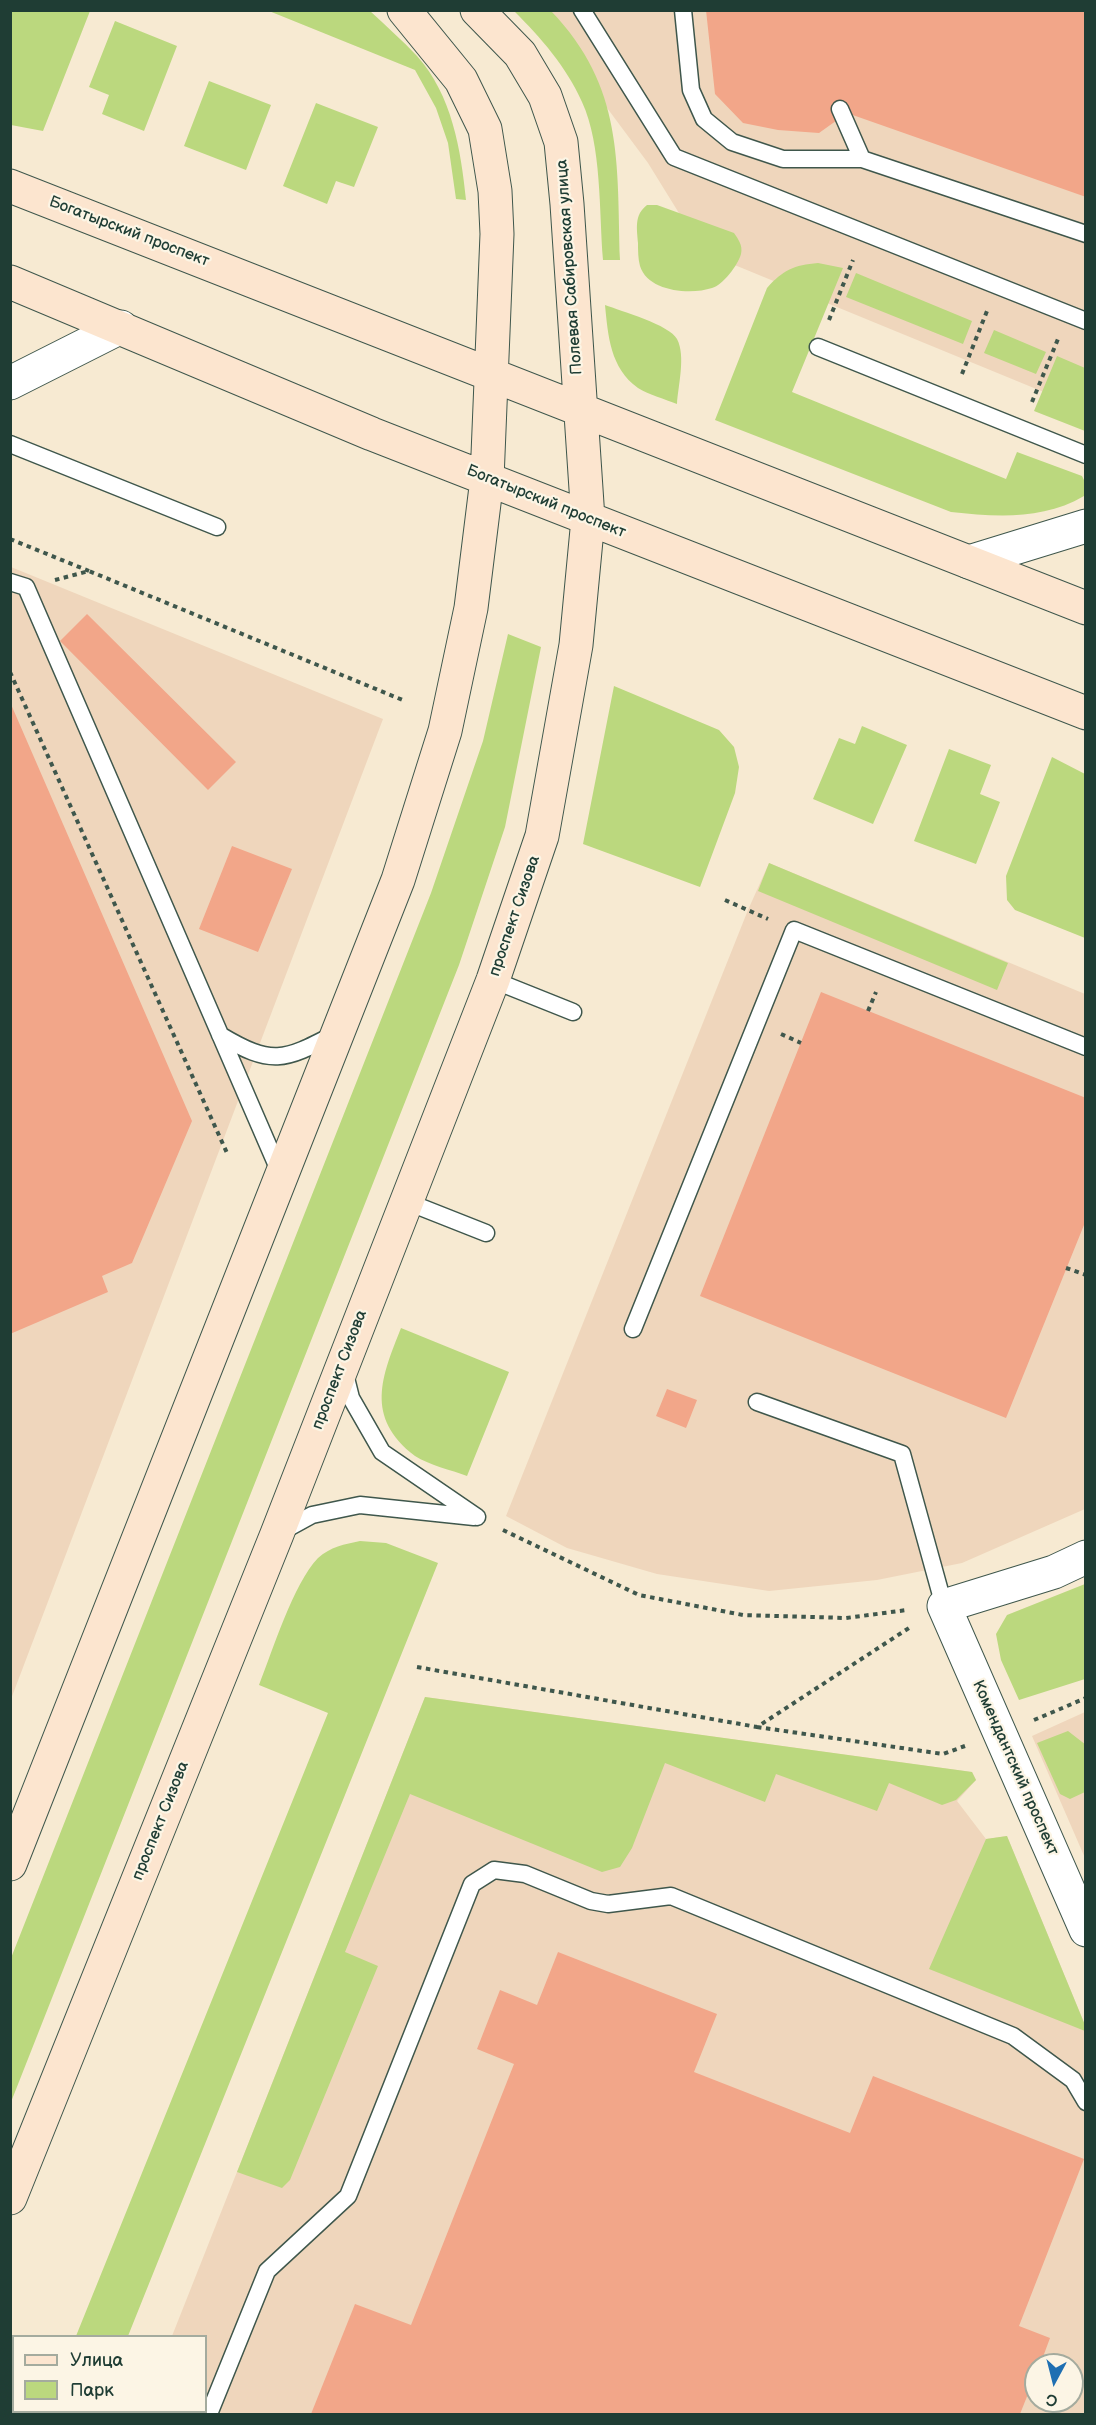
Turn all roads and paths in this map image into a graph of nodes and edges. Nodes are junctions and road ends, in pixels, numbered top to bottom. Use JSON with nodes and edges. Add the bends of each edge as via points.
{"nodes":[{"id":1,"x":404,"y":10,"type":"edge"},
{"id":2,"x":477,"y":10,"type":"edge"},
{"id":3,"x":582,"y":10,"type":"edge"},
{"id":4,"x":683,"y":10,"type":"edge"},
{"id":5,"x":840,"y":109,"type":"dead end"},
{"id":6,"x":862,"y":159,"type":"junction"},
{"id":7,"x":10,"y":186,"type":"edge"},
{"id":8,"x":865,"y":231,"type":"junction"},
{"id":9,"x":1086,"y":234,"type":"edge"},
{"id":10,"x":10,"y":282,"type":"edge"},
{"id":11,"x":998,"y":285,"type":"junction"},
{"id":12,"x":1068,"y":314,"type":"junction"},
{"id":13,"x":1086,"y":321,"type":"edge"},
{"id":14,"x":121,"y":327,"type":"junction"},
{"id":15,"x":818,"y":347,"type":"joint"},
{"id":16,"x":492,"y":373,"type":"junction"},
{"id":17,"x":10,"y":383,"type":"edge"},
{"id":18,"x":951,"y":401,"type":"junction"},
{"id":19,"x":579,"y":407,"type":"junction"},
{"id":20,"x":1020,"y":429,"type":"junction"},
{"id":21,"x":10,"y":444,"type":"edge"},
{"id":22,"x":1086,"y":455,"type":"edge"},
{"id":23,"x":487,"y":479,"type":"junction"},
{"id":24,"x":588,"y":519,"type":"junction"},
{"id":25,"x":1086,"y":526,"type":"edge"},
{"id":26,"x":217,"y":527,"type":"dead end"},
{"id":27,"x":10,"y":539,"type":"edge"},
{"id":28,"x":969,"y":562,"type":"junction"},
{"id":29,"x":89,"y":571,"type":"junction"},
{"id":30,"x":18,"y":584,"type":"edge"},
{"id":31,"x":1086,"y":608,"type":"edge"},
{"id":32,"x":10,"y":672,"type":"edge"},
{"id":33,"x":405,"y":701,"type":"dead end"},
{"id":34,"x":1086,"y":713,"type":"edge"},
{"id":35,"x":725,"y":900,"type":"dead end"},
{"id":36,"x":794,"y":930,"type":"junction"},
{"id":37,"x":494,"y":980,"type":"junction"},
{"id":38,"x":573,"y":1012,"type":"dead end"},
{"id":39,"x":338,"y":1032,"type":"junction"},
{"id":40,"x":220,"y":1035,"type":"junction"},
{"id":41,"x":1086,"y":1047,"type":"edge"},
{"id":42,"x":227,"y":1153,"type":"dead end"},
{"id":43,"x":281,"y":1176,"type":"junction"},
{"id":44,"x":405,"y":1202,"type":"junction"},
{"id":45,"x":486,"y":1233,"type":"dead end"},
{"id":46,"x":1066,"y":1268,"type":"dead end"},
{"id":47,"x":1086,"y":1275,"type":"edge"},
{"id":48,"x":633,"y":1329,"type":"dead end"},
{"id":49,"x":343,"y":1364,"type":"junction"},
{"id":50,"x":757,"y":1402,"type":"dead end"},
{"id":51,"x":477,"y":1517,"type":"junction"},
{"id":52,"x":277,"y":1534,"type":"junction"},
{"id":53,"x":1086,"y":1557,"type":"edge"},
{"id":54,"x":944,"y":1606,"type":"junction"},
{"id":55,"x":417,"y":1667,"type":"dead end"},
{"id":56,"x":1086,"y":1698,"type":"edge"},
{"id":57,"x":757,"y":1727,"type":"junction"},
{"id":58,"x":1000,"y":1734,"type":"junction"},
{"id":59,"x":10,"y":1864,"type":"edge"},
{"id":60,"x":1086,"y":1930,"type":"edge"},
{"id":61,"x":1086,"y":2102,"type":"edge"},
{"id":62,"x":10,"y":2198,"type":"edge"},
{"id":63,"x":209,"y":2415,"type":"edge"}],
"edges":[{"from":1,"to":16,"type":"street","via":[[461,80],[485,129],[497,234]]},
{"from":2,"to":19,"type":"street","name":"Полевая Сабировская улица","via":[[520,54],[545,96],[561,142]]},
{"from":3,"to":8,"type":"lane","via":[[674,157]]},
{"from":4,"to":6,"type":"lane","via":[[691,90],[704,118],[732,142],[783,159]]},
{"from":5,"to":6,"type":"lane"},
{"from":6,"to":9,"type":"lane"},
{"from":7,"to":16,"type":"street","name":"Богатырский проспект"},
{"from":8,"to":11,"type":"lane"},
{"from":8,"to":15,"type":"path"},
{"from":10,"to":14,"type":"street","name":"Богатырский проспект"},
{"from":11,"to":12,"type":"lane"},
{"from":11,"to":18,"type":"path"},
{"from":12,"to":13,"type":"lane"},
{"from":12,"to":20,"type":"path"},
{"from":14,"to":17,"type":"street"},
{"from":14,"to":23,"type":"street","name":"Богатырский проспект"},
{"from":15,"to":18,"type":"lane"},
{"from":16,"to":19,"type":"street","name":"Богатырский проспект"},
{"from":16,"to":23,"type":"street"},
{"from":18,"to":20,"type":"lane"},
{"from":19,"to":24,"type":"street","name":"Полевая Сабировская улица"},
{"from":19,"to":28,"type":"street","name":"Богатырский проспект"},
{"from":20,"to":22,"type":"lane"},
{"from":21,"to":26,"type":"lane"},
{"from":23,"to":24,"type":"street","name":"Богатырский проспект"},
{"from":23,"to":39,"type":"street","via":[[471,608],[445,731],[398,880]]},
{"from":24,"to":34,"type":"street","name":"Богатырский проспект"},
{"from":24,"to":37,"type":"street","name":"проспект Сизова","via":[[576,645],[542,836]]},
{"from":25,"to":28,"type":"street"},
{"from":27,"to":29,"type":"path"},
{"from":28,"to":31,"type":"street","name":"Богатырский проспект"},
{"from":29,"to":30,"type":"path"},
{"from":29,"to":33,"type":"path"},
{"from":30,"to":40,"type":"lane"},
{"from":32,"to":42,"type":"path"},
{"from":35,"to":36,"type":"path"},
{"from":36,"to":41,"type":"lane"},
{"from":36,"to":48,"type":"lane"},
{"from":37,"to":38,"type":"lane"},
{"from":37,"to":44,"type":"street","name":"проспект Сизова"},
{"from":39,"to":40,"type":"lane","via":[[300,1052],[265,1058]]},
{"from":39,"to":43,"type":"street"},
{"from":40,"to":43,"type":"lane"},
{"from":43,"to":59,"type":"street"},
{"from":44,"to":45,"type":"lane"},
{"from":44,"to":49,"type":"street","name":"проспект Сизова"},
{"from":46,"to":47,"type":"path"},
{"from":49,"to":51,"type":"lane","via":[[351,1398],[382,1452]]},
{"from":49,"to":52,"type":"street","name":"проспект Сизова"},
{"from":50,"to":54,"type":"lane","via":[[902,1454]]},
{"from":51,"to":52,"type":"lane","via":[[360,1505],[312,1515]]},
{"from":51,"to":54,"type":"path","via":[[639,1595],[731,1613],[846,1618]]},
{"from":52,"to":62,"type":"street","name":"проспект Сизова"},
{"from":53,"to":54,"type":"street","via":[[1054,1572]]},
{"from":54,"to":57,"type":"path"},
{"from":54,"to":58,"type":"street","name":"Комендантский проспект"},
{"from":55,"to":57,"type":"path"},
{"from":56,"to":58,"type":"path"},
{"from":57,"to":58,"type":"path","via":[[943,1754]]},
{"from":58,"to":60,"type":"street","name":"Комендантский проспект"},
{"from":61,"to":63,"type":"lane","via":[[1073,2080],[1013,2036],[671,1896],[608,1904],[525,1874],[494,1870],[472,1884],[348,2196],[267,2271]]}]}
